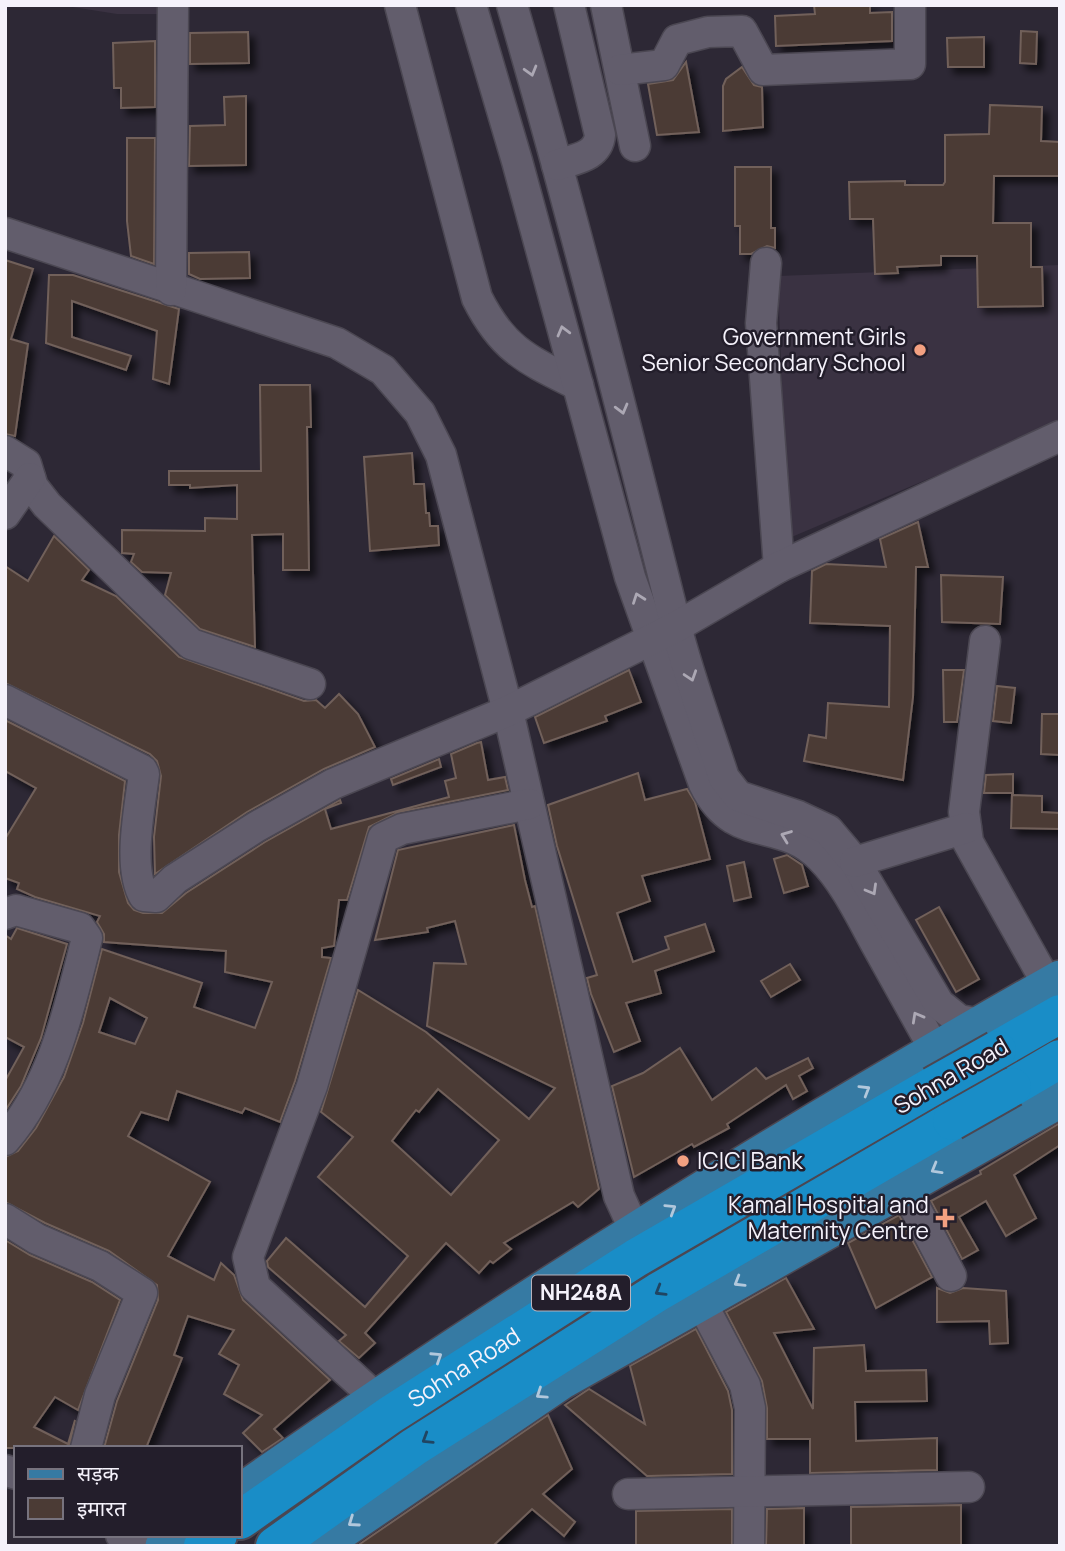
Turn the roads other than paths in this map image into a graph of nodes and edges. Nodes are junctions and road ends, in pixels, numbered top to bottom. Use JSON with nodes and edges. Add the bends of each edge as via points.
{"nodes":[{"id":1,"x":173,"y":5,"type":"edge"},
{"id":2,"x":400,"y":5,"type":"edge"},
{"id":3,"x":471,"y":5,"type":"edge"},
{"id":4,"x":512,"y":5,"type":"edge"},
{"id":5,"x":569,"y":5,"type":"edge"},
{"id":6,"x":606,"y":5,"type":"edge"},
{"id":7,"x":910,"y":5,"type":"edge"},
{"id":8,"x":620,"y":69,"type":"junction"},
{"id":9,"x":635,"y":146,"type":"dead end"},
{"id":10,"x":557,"y":165,"type":"junction"},
{"id":11,"x":5,"y":233,"type":"edge"},
{"id":12,"x":766,"y":263,"type":"dead end"},
{"id":13,"x":171,"y":290,"type":"junction"},
{"id":14,"x":578,"y":385,"type":"junction"},
{"id":15,"x":1060,"y":436,"type":"edge"},
{"id":16,"x":5,"y":451,"type":"edge"},
{"id":17,"x":30,"y":478,"type":"junction"},
{"id":18,"x":5,"y":514,"type":"edge"},
{"id":19,"x":779,"y":566,"type":"junction"},
{"id":20,"x":664,"y":632,"type":"junction"},
{"id":21,"x":985,"y":641,"type":"dead end"},
{"id":22,"x":310,"y":684,"type":"dead end"},
{"id":23,"x":5,"y":700,"type":"edge"},
{"id":24,"x":508,"y":711,"type":"junction"},
{"id":25,"x":528,"y":804,"type":"junction"},
{"id":26,"x":966,"y":828,"type":"junction"},
{"id":27,"x":855,"y":862,"type":"junction"},
{"id":28,"x":9,"y":907,"type":"edge"},
{"id":29,"x":1056,"y":993,"type":"edge"},
{"id":30,"x":989,"y":1037,"type":"junction"},
{"id":31,"x":1060,"y":1059,"type":"edge"},
{"id":32,"x":934,"y":1068,"type":"junction"},
{"id":33,"x":1060,"y":1100,"type":"edge"},
{"id":34,"x":5,"y":1140,"type":"edge"},
{"id":35,"x":984,"y":1142,"type":"junction"},
{"id":36,"x":905,"y":1187,"type":"junction"},
{"id":37,"x":5,"y":1219,"type":"edge"},
{"id":38,"x":635,"y":1231,"type":"junction"},
{"id":39,"x":951,"y":1276,"type":"dead end"},
{"id":40,"x":702,"y":1304,"type":"junction"},
{"id":41,"x":375,"y":1397,"type":"junction"},
{"id":42,"x":87,"y":1446,"type":"edge"},
{"id":43,"x":970,"y":1487,"type":"dead end"},
{"id":44,"x":242,"y":1492,"type":"edge"},
{"id":45,"x":750,"y":1493,"type":"junction"},
{"id":46,"x":628,"y":1494,"type":"dead end"},
{"id":47,"x":242,"y":1519,"type":"edge"},
{"id":48,"x":275,"y":1546,"type":"edge"},
{"id":49,"x":319,"y":1546,"type":"edge"},
{"id":50,"x":749,"y":1546,"type":"edge"}],
"edges":[{"from":1,"to":13,"type":"street"},
{"from":2,"to":14,"type":"street","via":[[477,298],[506,343]]},
{"from":14,"to":3,"type":"street","one_way":true},
{"from":4,"to":10,"type":"street","one_way":true},
{"from":5,"to":10,"type":"street","via":[[600,135],[590,154]]},
{"from":6,"to":8,"type":"street"},
{"from":7,"to":8,"type":"street","via":[[910,64],[763,71],[742,31],[708,32],[677,40],[664,65]]},
{"from":8,"to":9,"type":"street"},
{"from":10,"to":20,"type":"street","one_way":true,"via":[[662,562]]},
{"from":11,"to":13,"type":"street"},
{"from":12,"to":19,"type":"street","via":[[761,323]]},
{"from":13,"to":24,"type":"street","via":[[337,343],[383,370],[420,413],[441,455]]},
{"from":20,"to":14,"type":"street","one_way":true,"via":[[630,577]]},
{"from":15,"to":19,"type":"street"},
{"from":16,"to":17,"type":"street","via":[[26,464]]},
{"from":17,"to":18,"type":"street"},
{"from":17,"to":22,"type":"street","via":[[47,505],[191,644]]},
{"from":19,"to":20,"type":"street"},
{"from":20,"to":24,"type":"street"},
{"from":20,"to":27,"type":"street","one_way":true,"via":[[724,778],[738,796],[828,830]]},
{"from":32,"to":20,"type":"street","one_way":true,"via":[[853,904],[823,859],[806,844],[730,819],[715,805]]},
{"from":21,"to":26,"type":"street","via":[[964,812]]},
{"from":23,"to":24,"type":"street","via":[[142,770],[136,835],[139,887],[144,896],[156,897],[175,879],[256,827],[333,784]]},
{"from":24,"to":25,"type":"street"},
{"from":25,"to":38,"type":"street","via":[[619,1196]]},
{"from":25,"to":41,"type":"street","via":[[383,838],[312,1086],[248,1257],[255,1286]]},
{"from":26,"to":27,"type":"street"},
{"from":26,"to":29,"type":"street","via":[[968,842]]},
{"from":27,"to":30,"type":"street","one_way":true,"via":[[939,1004]]},
{"from":28,"to":34,"type":"street","via":[[80,928],[87,938],[54,1056],[20,1123]]},
{"from":29,"to":30,"type":"highway","name":"Sohna Road","number":"NH248A"},
{"from":30,"to":32,"type":"highway","name":"Sohna Road","number":"NH248A","bridge":true},
{"from":31,"to":48,"type":"highway","name":"Sohna Road","number":"NH248A","one_way":true,"bridge":true,"via":[[658,1292],[414,1447]]},
{"from":32,"to":35,"type":"street"},
{"from":38,"to":32,"type":"main road","one_way":true},
{"from":32,"to":47,"type":"highway","name":"Sohna Road","number":"NH248A","via":[[390,1415]]},
{"from":33,"to":35,"type":"main road"},
{"from":35,"to":36,"type":"main road","one_way":true},
{"from":36,"to":39,"type":"street"},
{"from":36,"to":40,"type":"main road","one_way":true},
{"from":37,"to":42,"type":"street","via":[[37,1239],[100,1266],[142,1293],[100,1395]]},
{"from":41,"to":38,"type":"main road","one_way":true},
{"from":40,"to":45,"type":"street","via":[[745,1385],[750,1408]]},
{"from":40,"to":49,"type":"main road","one_way":true,"via":[[561,1381]]},
{"from":41,"to":44,"type":"main road"},
{"from":43,"to":45,"type":"street"},
{"from":45,"to":46,"type":"street"},
{"from":45,"to":50,"type":"street"}]}
